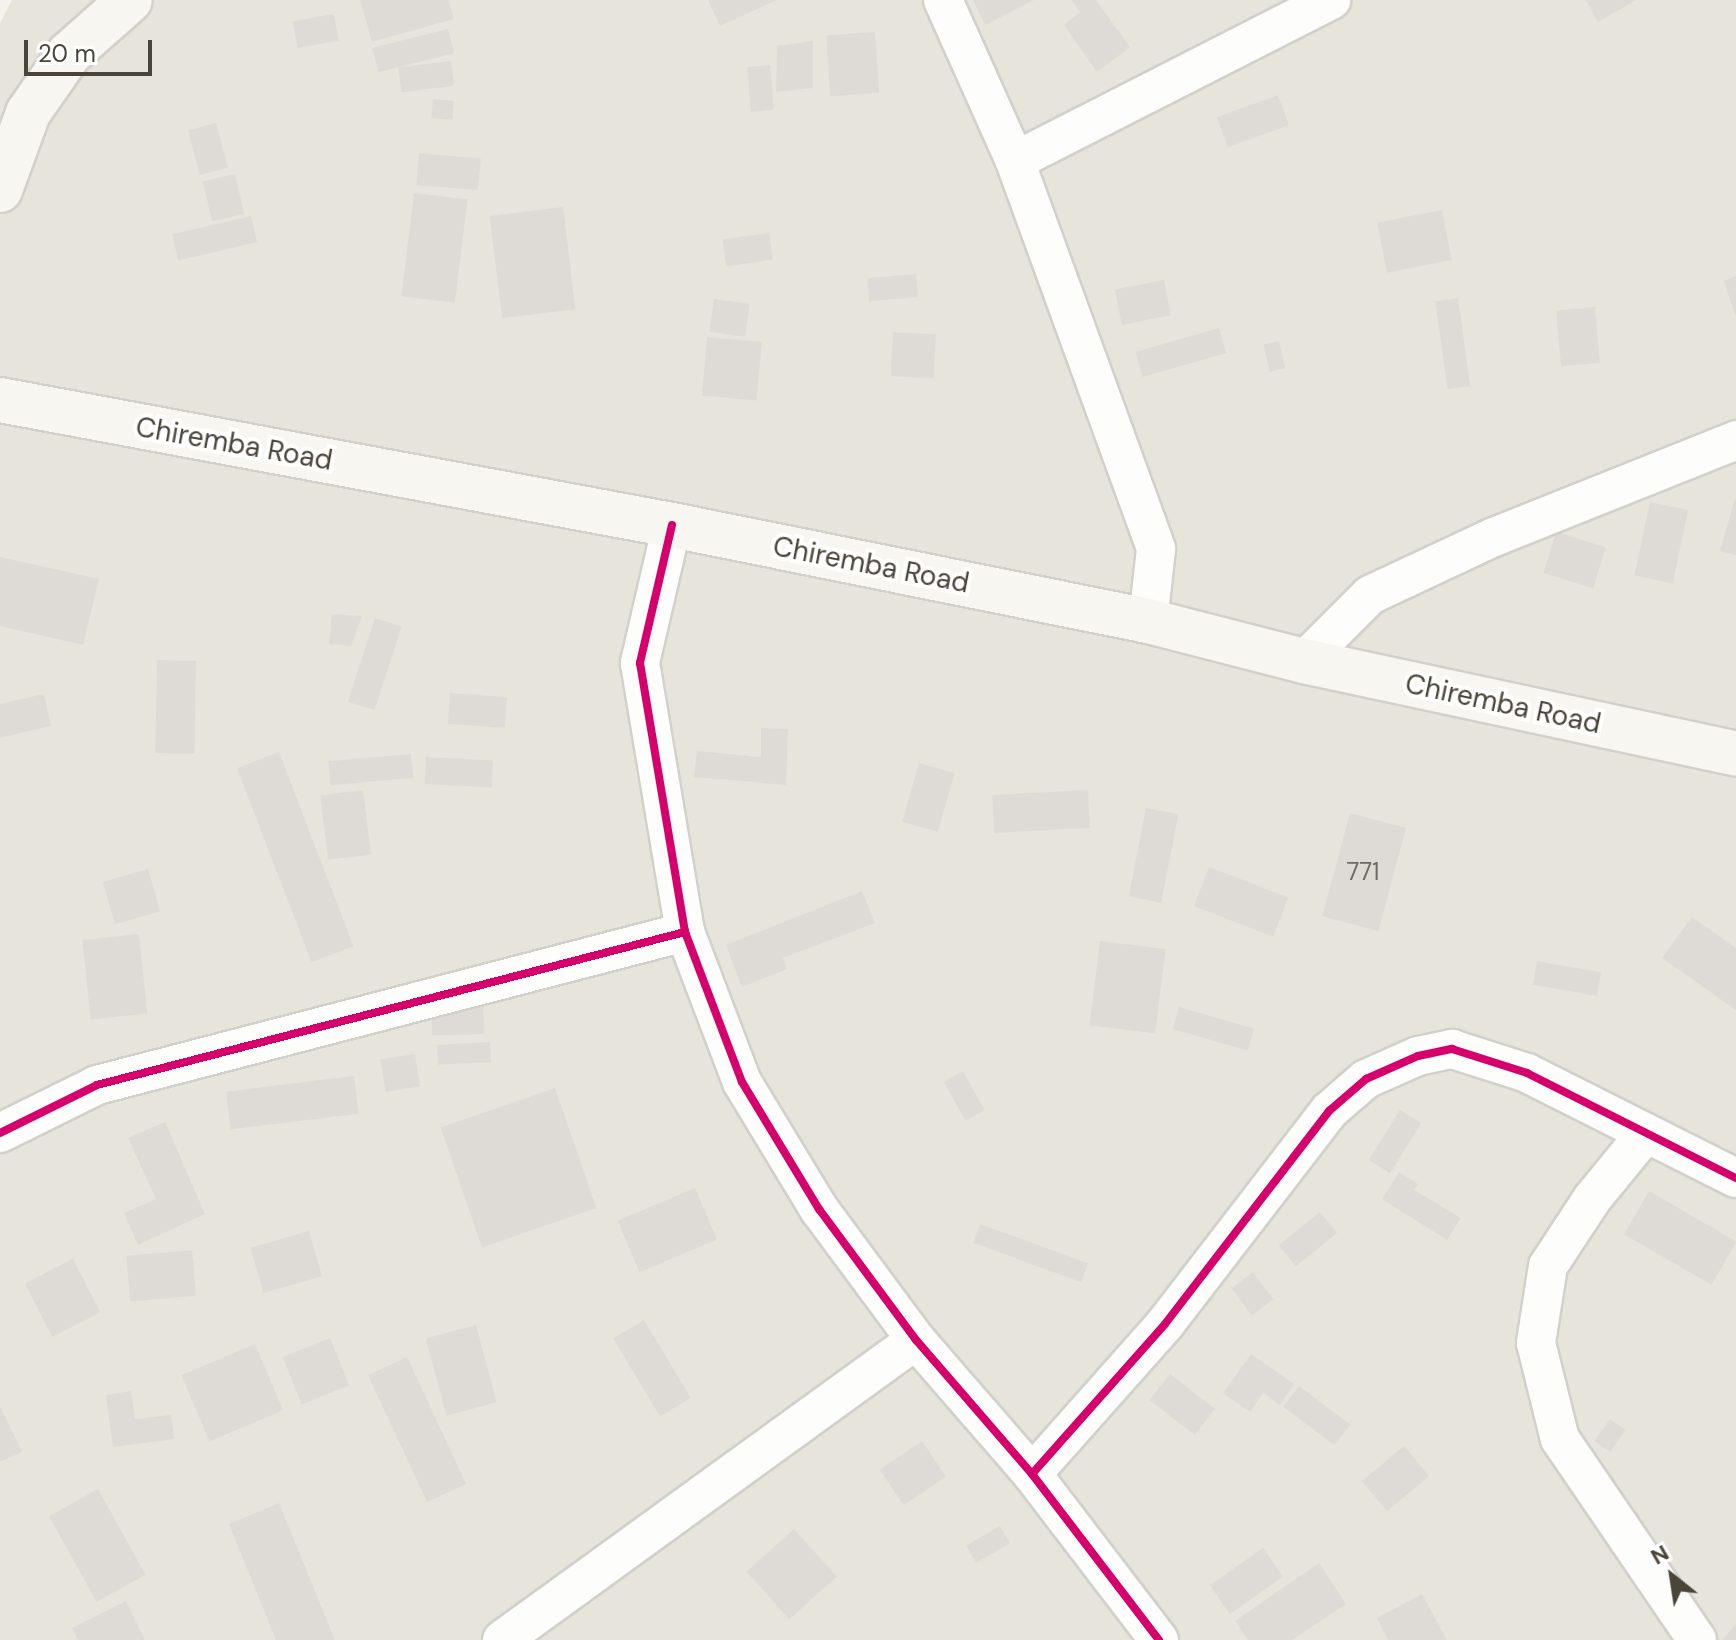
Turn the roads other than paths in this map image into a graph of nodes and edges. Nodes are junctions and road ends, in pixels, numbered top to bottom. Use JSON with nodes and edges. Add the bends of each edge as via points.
{"nodes":[{"id":1,"x":130,"y":0,"type":"edge"},
{"id":2,"x":943,"y":0,"type":"edge"},
{"id":3,"x":1331,"y":0,"type":"edge"},
{"id":4,"x":1015,"y":161,"type":"junction"},
{"id":5,"x":0,"y":190,"type":"edge"},
{"id":6,"x":0,"y":400,"type":"edge"},
{"id":7,"x":1736,"y":440,"type":"edge"},
{"id":8,"x":672,"y":525,"type":"junction"},
{"id":9,"x":1148,"y":621,"type":"junction"},
{"id":10,"x":1304,"y":661,"type":"junction"},
{"id":11,"x":1736,"y":754,"type":"edge"},
{"id":12,"x":685,"y":932,"type":"junction"},
{"id":13,"x":0,"y":1133,"type":"edge"},
{"id":14,"x":1646,"y":1133,"type":"junction"},
{"id":15,"x":1736,"y":1178,"type":"edge"},
{"id":16,"x":916,"y":1340,"type":"junction"},
{"id":17,"x":1032,"y":1474,"type":"junction"},
{"id":18,"x":502,"y":1640,"type":"edge"},
{"id":19,"x":1159,"y":1640,"type":"edge"},
{"id":20,"x":1697,"y":1640,"type":"edge"}],
"edges":[{"from":1,"to":5,"type":"main road","via":[[69,54],[44,89],[28,113]]},
{"from":2,"to":4,"type":"street"},
{"from":3,"to":4,"type":"street"},
{"from":4,"to":9,"type":"street","via":[[1156,549]]},
{"from":6,"to":8,"type":"main road","name":"Chiremba Road"},
{"from":7,"to":10,"type":"street","via":[[1494,537],[1370,595]]},
{"from":8,"to":9,"type":"main road","name":"Chiremba Road"},
{"from":8,"to":12,"type":"street","via":[[640,663]]},
{"from":9,"to":10,"type":"main road","name":"Chiremba Road"},
{"from":10,"to":11,"type":"main road","name":"Chiremba Road"},
{"from":12,"to":13,"type":"street","via":[[97,1085]]},
{"from":12,"to":16,"type":"street","via":[[742,1082],[819,1209]]},
{"from":14,"to":15,"type":"street"},
{"from":14,"to":17,"type":"street","via":[[1527,1073],[1452,1049],[1418,1056],[1366,1079],[1329,1111],[1165,1324]]},
{"from":14,"to":20,"type":"street","via":[[1592,1199],[1548,1266],[1536,1343],[1560,1439]]},
{"from":16,"to":17,"type":"street"},
{"from":16,"to":18,"type":"street"},
{"from":17,"to":19,"type":"street"}]}
